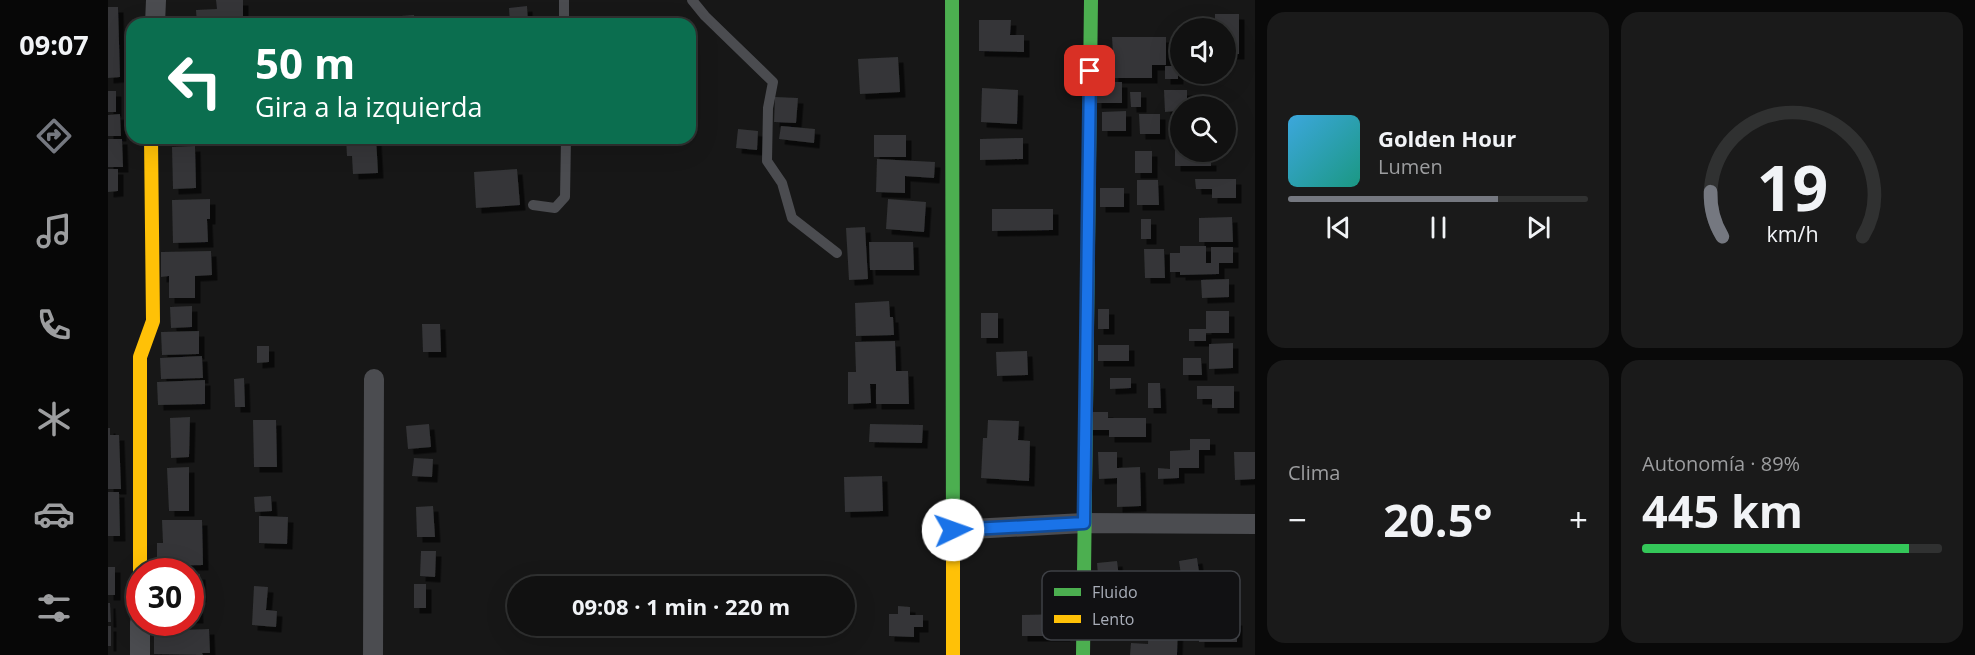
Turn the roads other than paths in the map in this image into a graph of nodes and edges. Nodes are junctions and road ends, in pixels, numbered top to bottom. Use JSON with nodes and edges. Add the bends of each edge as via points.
{"nodes":[{"id":1,"x":156,"y":0,"type":"edge"},
{"id":2,"x":564,"y":0,"type":"edge"},
{"id":3,"x":692,"y":0,"type":"edge"},
{"id":4,"x":952,"y":0,"type":"edge"},
{"id":5,"x":1090,"y":0,"type":"edge"},
{"id":6,"x":155,"y":18,"type":"edge"},
{"id":7,"x":564,"y":18,"type":"edge"},
{"id":8,"x":151,"y":144,"type":"edge"},
{"id":9,"x":566,"y":144,"type":"edge"},
{"id":10,"x":533,"y":205,"type":"dead end"},
{"id":11,"x":837,"y":253,"type":"dead end"},
{"id":12,"x":374,"y":379,"type":"dead end"},
{"id":13,"x":1084,"y":523,"type":"junction"},
{"id":14,"x":1255,"y":525,"type":"edge"},
{"id":15,"x":953,"y":530,"type":"junction"},
{"id":16,"x":140,"y":558,"type":"edge"},
{"id":17,"x":1084,"y":571,"type":"edge"},
{"id":18,"x":140,"y":636,"type":"edge"},
{"id":19,"x":1083,"y":640,"type":"edge"},
{"id":20,"x":140,"y":655,"type":"edge"},
{"id":21,"x":373,"y":655,"type":"edge"},
{"id":22,"x":953,"y":655,"type":"edge"},
{"id":23,"x":1083,"y":655,"type":"edge"}],
"edges":[{"from":1,"to":6,"type":"street"},
{"from":2,"to":7,"type":"lane"},
{"from":3,"to":11,"type":"lane","via":[[773,82],[768,108],[767,161],[782,183],[792,218]]},
{"from":4,"to":15,"type":"street"},
{"from":5,"to":13,"type":"street"},
{"from":8,"to":16,"type":"street","via":[[153,321],[140,357]]},
{"from":9,"to":10,"type":"lane","via":[[565,197],[555,208]]},
{"from":12,"to":21,"type":"street"},
{"from":13,"to":14,"type":"street"},
{"from":13,"to":15,"type":"street"},
{"from":13,"to":17,"type":"street"},
{"from":15,"to":22,"type":"street"},
{"from":18,"to":20,"type":"street"},
{"from":19,"to":23,"type":"street"}]}
